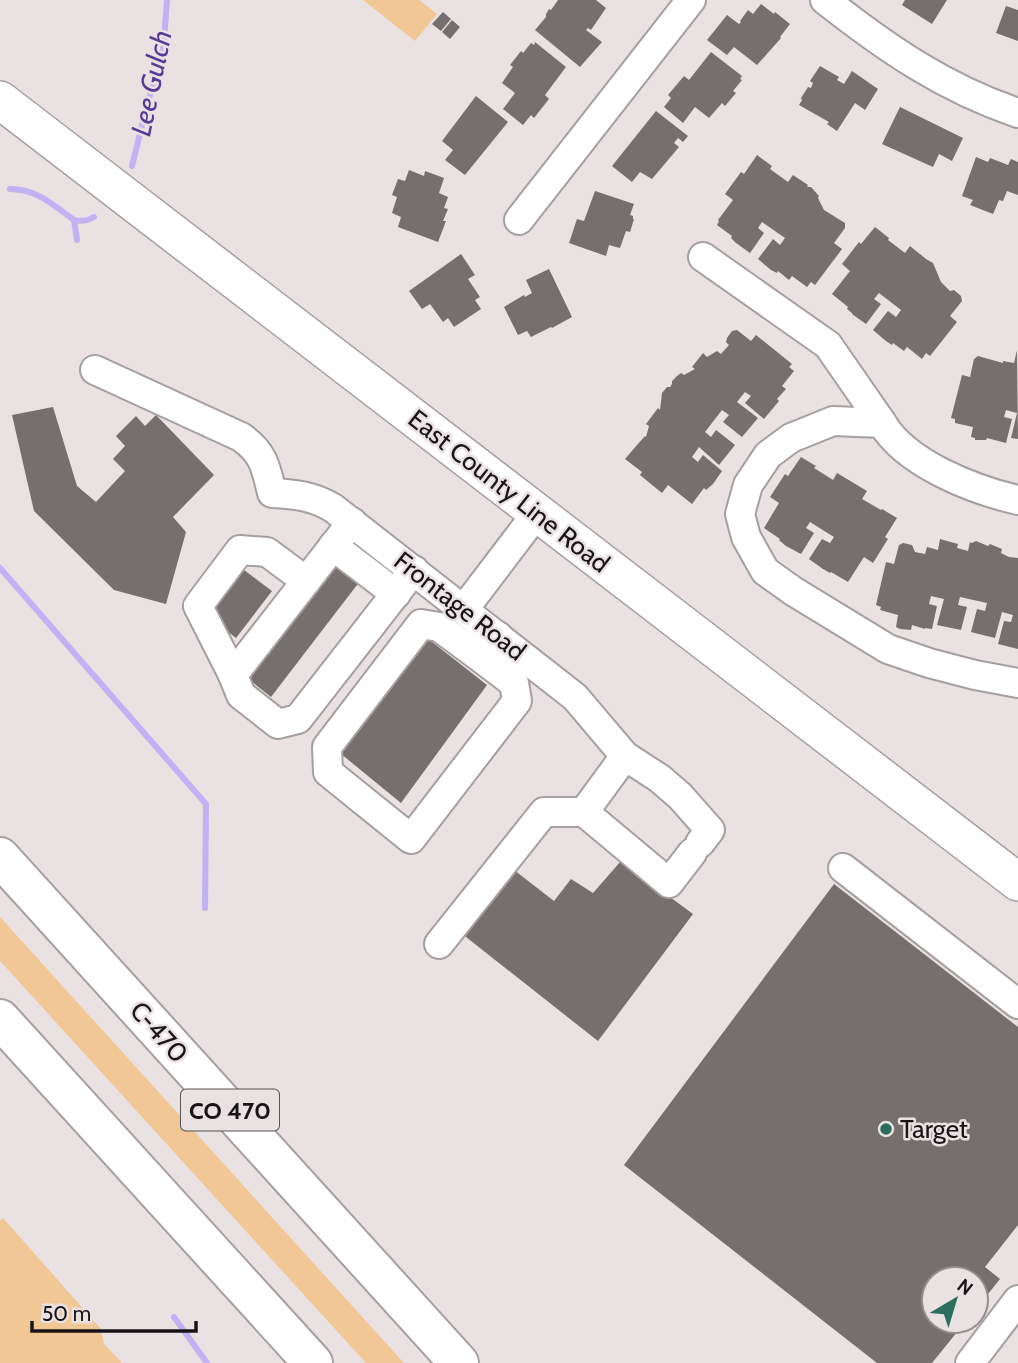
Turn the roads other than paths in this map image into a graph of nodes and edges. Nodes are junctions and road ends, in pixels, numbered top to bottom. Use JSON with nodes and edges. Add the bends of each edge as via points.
{"nodes":[{"id":1,"x":691,"y":0,"type":"edge"},
{"id":2,"x":825,"y":0,"type":"edge"},
{"id":3,"x":0,"y":100,"type":"edge"},
{"id":4,"x":1018,"y":113,"type":"edge"},
{"id":5,"x":519,"y":220,"type":"dead end"},
{"id":6,"x":703,"y":257,"type":"dead end"},
{"id":7,"x":95,"y":370,"type":"dead end"},
{"id":8,"x":882,"y":423,"type":"junction"},
{"id":9,"x":1018,"y":500,"type":"edge"},
{"id":10,"x":537,"y":513,"type":"junction"},
{"id":11,"x":352,"y":522,"type":"junction"},
{"id":12,"x":333,"y":545,"type":"junction"},
{"id":13,"x":414,"y":570,"type":"junction"},
{"id":14,"x":306,"y":581,"type":"junction"},
{"id":15,"x":396,"y":594,"type":"junction"},
{"id":16,"x":464,"y":609,"type":"junction"},
{"id":17,"x":498,"y":636,"type":"junction"},
{"id":18,"x":481,"y":658,"type":"junction"},
{"id":19,"x":233,"y":675,"type":"junction"},
{"id":20,"x":1018,"y":683,"type":"edge"},
{"id":21,"x":625,"y":756,"type":"junction"},
{"id":22,"x":584,"y":812,"type":"junction"},
{"id":23,"x":0,"y":857,"type":"edge"},
{"id":24,"x":843,"y":868,"type":"dead end"},
{"id":25,"x":1018,"y":883,"type":"edge"},
{"id":26,"x":439,"y":944,"type":"dead end"},
{"id":27,"x":1018,"y":1004,"type":"edge"},
{"id":28,"x":0,"y":1019,"type":"edge"},
{"id":29,"x":225,"y":1265,"type":"junction"},
{"id":30,"x":1018,"y":1300,"type":"edge"},
{"id":31,"x":294,"y":1363,"type":"edge"},
{"id":32,"x":313,"y":1363,"type":"edge"},
{"id":33,"x":460,"y":1363,"type":"edge"},
{"id":34,"x":970,"y":1363,"type":"edge"}],
"edges":[{"from":1,"to":5,"type":"street"},
{"from":2,"to":4,"type":"street","via":[[913,64]]},
{"from":3,"to":10,"type":"main road","name":"East County Line Road"},
{"from":6,"to":8,"type":"street","via":[[828,345]]},
{"from":7,"to":11,"type":"street","name":"Frontage Road","via":[[242,437],[262,457],[272,493],[306,496]]},
{"from":8,"to":9,"type":"street","via":[[904,448],[941,472],[969,486]]},
{"from":8,"to":20,"type":"street","via":[[833,421],[791,438],[768,455],[748,485],[740,514],[746,537],[765,571],[888,649]]},
{"from":10,"to":16,"type":"street"},
{"from":10,"to":25,"type":"main road","name":"East County Line Road"},
{"from":11,"to":12,"type":"street"},
{"from":11,"to":13,"type":"street","name":"Frontage Road"},
{"from":12,"to":14,"type":"street"},
{"from":12,"to":15,"type":"street"},
{"from":13,"to":15,"type":"street"},
{"from":13,"to":16,"type":"street","name":"Frontage Road"},
{"from":14,"to":19,"type":"street"},
{"from":14,"to":19,"type":"street","via":[[267,552],[240,550],[198,606]]},
{"from":15,"to":19,"type":"street","via":[[298,719],[278,724],[241,695]]},
{"from":16,"to":17,"type":"street","name":"Frontage Road"},
{"from":17,"to":18,"type":"street"},
{"from":17,"to":21,"type":"street","name":"Frontage Road","via":[[575,696]]},
{"from":18,"to":18,"type":"street","via":[[439,626],[421,624],[327,747],[328,772],[411,839],[517,701],[514,683]]},
{"from":21,"to":22,"type":"street"},
{"from":21,"to":22,"type":"street","name":"Frontage Road","via":[[680,796],[710,830],[669,883]]},
{"from":22,"to":26,"type":"street","via":[[544,812]]},
{"from":23,"to":33,"type":"highway","name":"C-470","number":"CO 470"},
{"from":24,"to":27,"type":"street"},
{"from":28,"to":29,"type":"highway"},
{"from":29,"to":31,"type":"highway","via":[[256,1319]]},
{"from":29,"to":32,"type":"highway"},
{"from":30,"to":34,"type":"street"}]}
